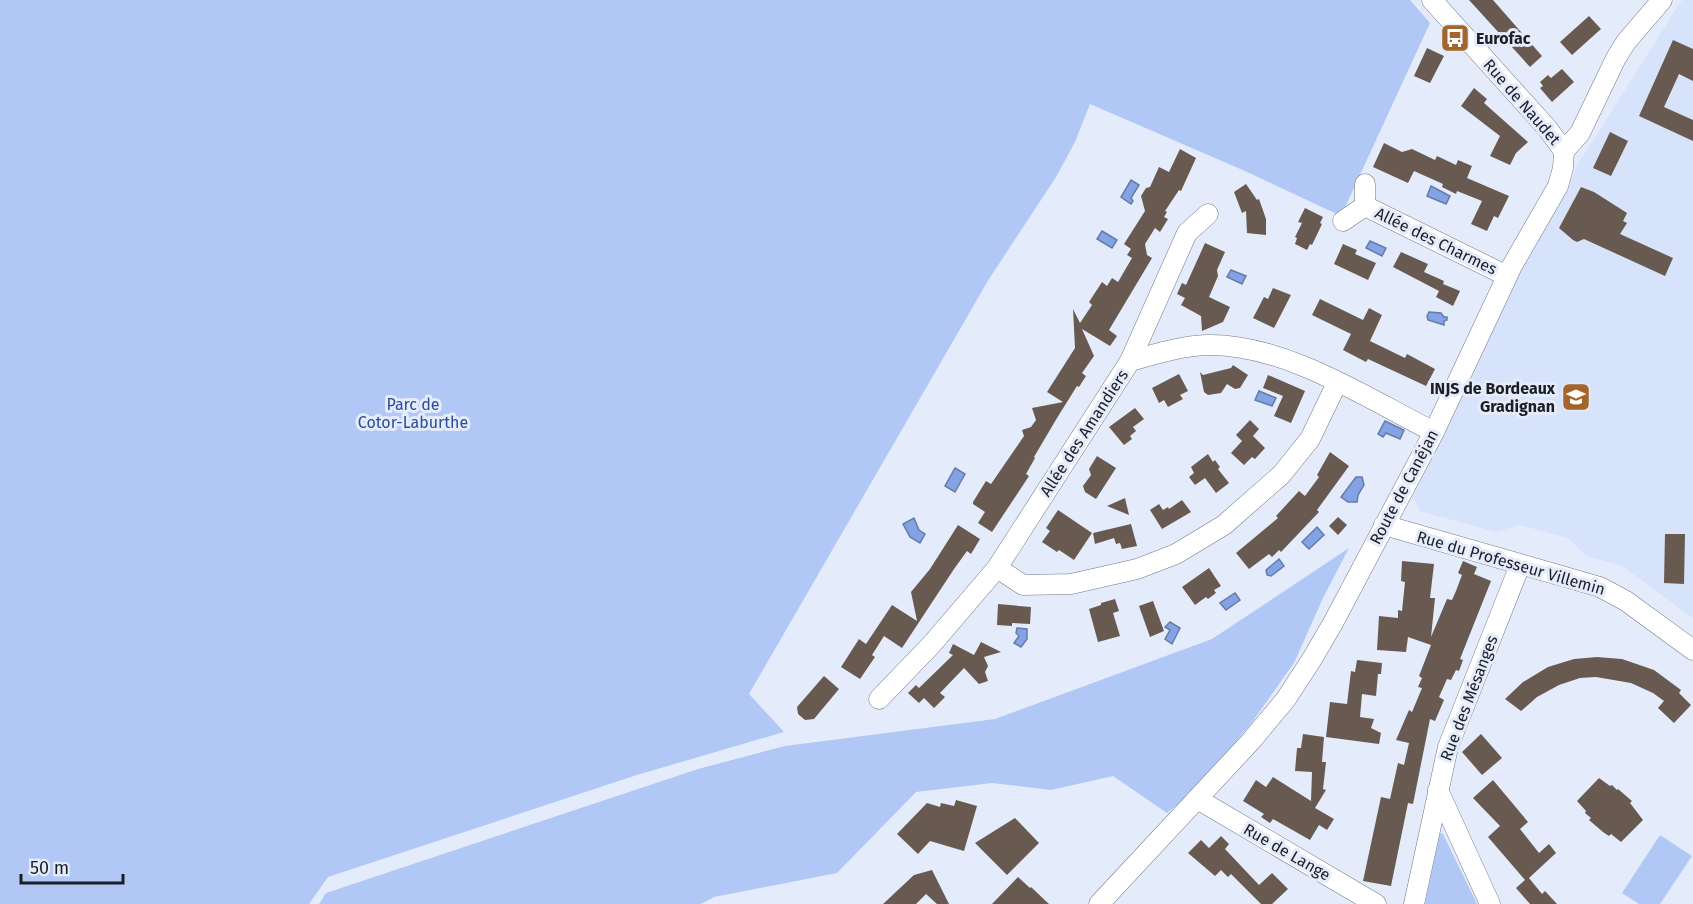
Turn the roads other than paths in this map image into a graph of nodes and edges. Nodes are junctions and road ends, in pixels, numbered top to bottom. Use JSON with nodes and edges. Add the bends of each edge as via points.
{"nodes":[{"id":1,"x":1432,"y":0,"type":"edge"},
{"id":2,"x":1662,"y":0,"type":"edge"},
{"id":3,"x":1564,"y":151,"type":"junction"},
{"id":4,"x":1365,"y":184,"type":"dead end"},
{"id":5,"x":1365,"y":206,"type":"junction"},
{"id":6,"x":1208,"y":214,"type":"dead end"},
{"id":7,"x":1343,"y":221,"type":"dead end"},
{"id":8,"x":1507,"y":276,"type":"junction"},
{"id":9,"x":1130,"y":361,"type":"junction"},
{"id":10,"x":1337,"y":383,"type":"junction"},
{"id":11,"x":1434,"y":432,"type":"junction"},
{"id":12,"x":1384,"y":525,"type":"junction"},
{"id":13,"x":1520,"y":565,"type":"junction"},
{"id":14,"x":998,"y":568,"type":"junction"},
{"id":15,"x":1693,"y":650,"type":"edge"},
{"id":16,"x":879,"y":699,"type":"dead end"},
{"id":17,"x":1438,"y":790,"type":"junction"},
{"id":18,"x":1198,"y":800,"type":"junction"},
{"id":19,"x":1099,"y":904,"type":"edge"},
{"id":20,"x":1376,"y":904,"type":"edge"},
{"id":21,"x":1414,"y":904,"type":"edge"},
{"id":22,"x":1490,"y":904,"type":"edge"}],
"edges":[{"from":1,"to":3,"type":"street","name":"Rue de Naudet"},
{"from":2,"to":3,"type":"street","name":"Route de Canéjan","via":[[1626,42],[1580,133]]},
{"from":3,"to":8,"type":"street","name":"Route de Canéjan","via":[[1558,186]]},
{"from":4,"to":5,"type":"street","name":"Allée des Charmes"},
{"from":5,"to":7,"type":"street","name":"Allée des Charmes"},
{"from":5,"to":8,"type":"street","name":"Allée des Charmes"},
{"from":6,"to":9,"type":"street","via":[[1187,233]]},
{"from":8,"to":11,"type":"street","name":"Route de Canéjan"},
{"from":9,"to":10,"type":"street","name":"Allée des Amandiers","via":[[1193,346],[1231,347],[1270,354]]},
{"from":9,"to":14,"type":"street","name":"Allée des Amandiers"},
{"from":10,"to":11,"type":"street","name":"Allée des Amandiers"},
{"from":10,"to":14,"type":"street","via":[[1310,439],[1281,475],[1224,525],[1176,554],[1071,584],[1023,585]]},
{"from":11,"to":12,"type":"street","name":"Route de Canéjan"},
{"from":12,"to":13,"type":"street","name":"Rue du Professeur Villemin"},
{"from":12,"to":18,"type":"street","name":"Route de Canéjan","via":[[1333,623],[1286,699]]},
{"from":13,"to":15,"type":"street","name":"Rue du Professeur Villemin","via":[[1610,591]]},
{"from":13,"to":17,"type":"street","name":"Rue des Mésanges","via":[[1448,747]]},
{"from":14,"to":16,"type":"street","name":"Allée des Amandiers"},
{"from":17,"to":21,"type":"street","name":"Rue des Mésanges"},
{"from":17,"to":22,"type":"street"},
{"from":18,"to":19,"type":"street","name":"Route de Canéjan"},
{"from":18,"to":20,"type":"street","name":"Rue de Lange"}]}
